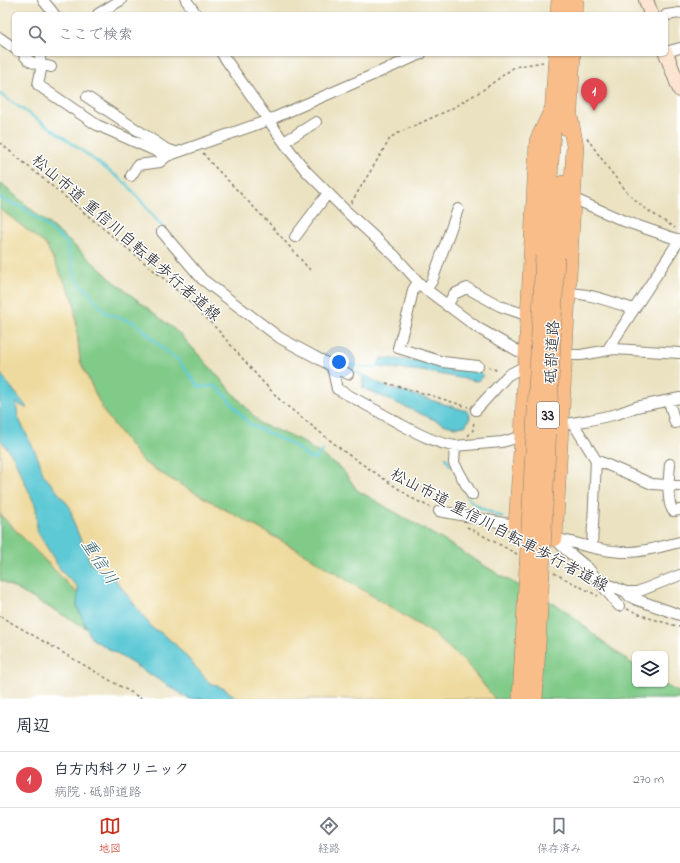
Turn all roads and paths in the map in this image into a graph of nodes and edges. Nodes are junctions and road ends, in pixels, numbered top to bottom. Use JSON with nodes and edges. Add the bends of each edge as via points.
{"nodes":[{"id":1,"x":43,"y":0,"type":"edge"},
{"id":2,"x":121,"y":0,"type":"edge"},
{"id":3,"x":186,"y":0,"type":"edge"},
{"id":4,"x":560,"y":0,"type":"edge"},
{"id":5,"x":575,"y":0,"type":"edge"},
{"id":6,"x":646,"y":0,"type":"edge"},
{"id":7,"x":52,"y":12,"type":"edge"},
{"id":8,"x":101,"y":12,"type":"edge"},
{"id":9,"x":195,"y":12,"type":"edge"},
{"id":10,"x":559,"y":12,"type":"edge"},
{"id":11,"x":574,"y":12,"type":"edge"},
{"id":12,"x":650,"y":12,"type":"edge"},
{"id":13,"x":680,"y":13,"type":"edge"},
{"id":14,"x":668,"y":15,"type":"edge"},
{"id":15,"x":0,"y":38,"type":"edge"},
{"id":16,"x":0,"y":47,"type":"edge"},
{"id":17,"x":12,"y":47,"type":"edge"},
{"id":18,"x":680,"y":48,"type":"edge"},
{"id":19,"x":12,"y":49,"type":"edge"},
{"id":20,"x":668,"y":51,"type":"edge"},
{"id":21,"x":30,"y":56,"type":"edge"},
{"id":22,"x":223,"y":56,"type":"edge"},
{"id":23,"x":416,"y":56,"type":"edge"},
{"id":24,"x":562,"y":56,"type":"edge"},
{"id":25,"x":667,"y":56,"type":"edge"},
{"id":26,"x":44,"y":61,"type":"edge"},
{"id":27,"x":680,"y":90,"type":"edge"},
{"id":28,"x":87,"y":96,"type":"dead end"},
{"id":29,"x":554,"y":107,"type":"junction"},
{"id":30,"x":569,"y":116,"type":"junction"},
{"id":31,"x":269,"y":120,"type":"junction"},
{"id":32,"x":316,"y":122,"type":"dead end"},
{"id":33,"x":587,"y":137,"type":"dead end"},
{"id":34,"x":284,"y":142,"type":"junction"},
{"id":35,"x":0,"y":143,"type":"edge"},
{"id":36,"x":203,"y":143,"type":"junction"},
{"id":37,"x":179,"y":152,"type":"junction"},
{"id":38,"x":167,"y":156,"type":"junction"},
{"id":39,"x":131,"y":176,"type":"dead end"},
{"id":40,"x":328,"y":193,"type":"junction"},
{"id":41,"x":572,"y":200,"type":"junction"},
{"id":42,"x":458,"y":209,"type":"dead end"},
{"id":43,"x":346,"y":211,"type":"junction"},
{"id":44,"x":162,"y":232,"type":"dead end"},
{"id":45,"x":295,"y":237,"type":"dead end"},
{"id":46,"x":680,"y":237,"type":"edge"},
{"id":47,"x":550,"y":257,"type":"junction"},
{"id":48,"x":310,"y":270,"type":"dead end"},
{"id":49,"x":418,"y":282,"type":"junction"},
{"id":50,"x":426,"y":290,"type":"junction"},
{"id":51,"x":566,"y":293,"type":"junction"},
{"id":52,"x":447,"y":306,"type":"junction"},
{"id":53,"x":634,"y":309,"type":"junction"},
{"id":54,"x":529,"y":316,"type":"junction"},
{"id":55,"x":608,"y":349,"type":"junction"},
{"id":56,"x":680,"y":353,"type":"edge"},
{"id":57,"x":563,"y":356,"type":"junction"},
{"id":58,"x":527,"y":359,"type":"junction"},
{"id":59,"x":332,"y":366,"type":"junction"},
{"id":60,"x":478,"y":366,"type":"joint"},
{"id":61,"x":348,"y":374,"type":"dead end"},
{"id":62,"x":508,"y":375,"type":"junction"},
{"id":63,"x":386,"y":383,"type":"dead end"},
{"id":64,"x":680,"y":398,"type":"edge"},
{"id":65,"x":670,"y":401,"type":"junction"},
{"id":66,"x":476,"y":410,"type":"junction"},
{"id":67,"x":680,"y":422,"type":"edge"},
{"id":68,"x":566,"y":424,"type":"junction"},
{"id":69,"x":523,"y":436,"type":"junction"},
{"id":70,"x":458,"y":446,"type":"junction"},
{"id":71,"x":596,"y":460,"type":"junction"},
{"id":72,"x":670,"y":464,"type":"dead end"},
{"id":73,"x":669,"y":486,"type":"junction"},
{"id":74,"x":680,"y":486,"type":"edge"},
{"id":75,"x":472,"y":495,"type":"dead end"},
{"id":76,"x":680,"y":510,"type":"edge"},
{"id":77,"x":439,"y":511,"type":"joint"},
{"id":78,"x":517,"y":525,"type":"junction"},
{"id":79,"x":466,"y":526,"type":"dead end"},
{"id":80,"x":554,"y":538,"type":"junction"},
{"id":81,"x":680,"y":542,"type":"edge"},
{"id":82,"x":594,"y":548,"type":"junction"},
{"id":83,"x":519,"y":555,"type":"dead end"},
{"id":84,"x":588,"y":568,"type":"junction"},
{"id":85,"x":551,"y":572,"type":"dead end"},
{"id":86,"x":680,"y":575,"type":"edge"},
{"id":87,"x":598,"y":581,"type":"junction"},
{"id":88,"x":626,"y":592,"type":"junction"},
{"id":89,"x":598,"y":596,"type":"dead end"},
{"id":90,"x":619,"y":606,"type":"joint"},
{"id":91,"x":680,"y":615,"type":"edge"},
{"id":92,"x":0,"y":616,"type":"edge"},
{"id":93,"x":680,"y":627,"type":"edge"},
{"id":94,"x":142,"y":699,"type":"edge"},
{"id":95,"x":521,"y":699,"type":"edge"},
{"id":96,"x":534,"y":699,"type":"edge"}],
"edges":[{"from":1,"to":7,"type":"street"},
{"from":2,"to":8,"type":"street"},
{"from":3,"to":9,"type":"street"},
{"from":4,"to":10,"type":"highway"},
{"from":5,"to":11,"type":"highway"},
{"from":6,"to":12,"type":"main road"},
{"from":13,"to":14,"type":"street"},
{"from":15,"to":17,"type":"street"},
{"from":16,"to":19,"type":"street"},
{"from":18,"to":20,"type":"street"},
{"from":21,"to":26,"type":"street"},
{"from":22,"to":31,"type":"street"},
{"from":23,"to":31,"type":"street"},
{"from":24,"to":29,"type":"highway","name":"砥部道路","number":"33"},
{"from":24,"to":30,"type":"highway","name":"砥部道路","number":"33"},
{"from":24,"to":43,"type":"path","via":[[512,68],[483,90],[455,106],[396,134],[387,144]]},
{"from":25,"to":27,"type":"main road"},
{"from":26,"to":38,"type":"street","via":[[38,85],[97,125]]},
{"from":28,"to":37,"type":"street","via":[[166,149]]},
{"from":29,"to":47,"type":"highway","name":"砥部道路","number":"33"},
{"from":29,"to":54,"type":"highway","via":[[538,141]]},
{"from":30,"to":41,"type":"highway","via":[[574,146]]},
{"from":30,"to":47,"type":"highway","name":"砥部道路","number":"33","via":[[562,191]]},
{"from":31,"to":34,"type":"street"},
{"from":31,"to":36,"type":"street"},
{"from":32,"to":34,"type":"street"},
{"from":33,"to":46,"type":"path","via":[[628,193]]},
{"from":34,"to":40,"type":"street","via":[[306,171]]},
{"from":35,"to":77,"type":"path","name":"松山市道 重信川自転車歩行者道線","via":[[198,309],[282,402],[346,453],[396,488]]},
{"from":36,"to":37,"type":"street"},
{"from":36,"to":48,"type":"path","via":[[203,152],[207,159]]},
{"from":37,"to":38,"type":"street"},
{"from":38,"to":39,"type":"street","via":[[160,162],[138,165]]},
{"from":40,"to":43,"type":"street"},
{"from":40,"to":45,"type":"street"},
{"from":41,"to":46,"type":"street","via":[[624,221]]},
{"from":41,"to":51,"type":"highway"},
{"from":42,"to":50,"type":"street","via":[[432,281]]},
{"from":43,"to":49,"type":"street","via":[[395,256]]},
{"from":44,"to":59,"type":"street","via":[[202,280],[280,338]]},
{"from":46,"to":53,"type":"street"},
{"from":47,"to":95,"type":"highway","name":"砥部道路","number":"33","bridge":true},
{"from":47,"to":96,"type":"highway","name":"砥部道路","number":"33","bridge":true},
{"from":49,"to":50,"type":"street"},
{"from":49,"to":60,"type":"street","via":[[413,290],[398,348],[443,362]]},
{"from":50,"to":52,"type":"street"},
{"from":51,"to":53,"type":"street","via":[[580,293]]},
{"from":51,"to":57,"type":"highway"},
{"from":52,"to":54,"type":"street","via":[[454,294],[467,288],[500,306]]},
{"from":52,"to":58,"type":"street"},
{"from":53,"to":55,"type":"street"},
{"from":54,"to":58,"type":"highway"},
{"from":55,"to":56,"type":"street"},
{"from":55,"to":57,"type":"street"},
{"from":57,"to":58,"type":"street"},
{"from":57,"to":68,"type":"highway"},
{"from":58,"to":62,"type":"street"},
{"from":58,"to":69,"type":"highway"},
{"from":59,"to":61,"type":"street"},
{"from":59,"to":70,"type":"street","via":[[337,389],[417,433],[447,445]]},
{"from":60,"to":62,"type":"path","via":[[495,368]]},
{"from":62,"to":66,"type":"street"},
{"from":63,"to":66,"type":"path"},
{"from":64,"to":65,"type":"street"},
{"from":65,"to":67,"type":"street","via":[[675,423]]},
{"from":65,"to":68,"type":"street"},
{"from":66,"to":70,"type":"path","via":[[473,430]]},
{"from":68,"to":69,"type":"street"},
{"from":68,"to":71,"type":"street"},
{"from":68,"to":80,"type":"highway"},
{"from":69,"to":70,"type":"street","via":[[502,442]]},
{"from":69,"to":78,"type":"highway"},
{"from":70,"to":75,"type":"street","via":[[454,463]]},
{"from":71,"to":73,"type":"street","via":[[652,484]]},
{"from":71,"to":82,"type":"street"},
{"from":72,"to":73,"type":"street"},
{"from":73,"to":74,"type":"street"},
{"from":73,"to":76,"type":"street","via":[[670,507],[673,511]]},
{"from":77,"to":78,"type":"street"},
{"from":78,"to":80,"type":"street"},
{"from":79,"to":83,"type":"path","name":"松山市道 重信川自転車歩行者道線"},
{"from":80,"to":82,"type":"street"},
{"from":80,"to":84,"type":"street"},
{"from":81,"to":82,"type":"street","via":[[628,552]]},
{"from":82,"to":84,"type":"street","via":[[588,557]]},
{"from":84,"to":87,"type":"street"},
{"from":85,"to":89,"type":"path","name":"松山市道 重信川自転車歩行者道線"},
{"from":86,"to":88,"type":"street","via":[[637,592]]},
{"from":87,"to":88,"type":"street"},
{"from":87,"to":90,"type":"street"},
{"from":88,"to":91,"type":"street","via":[[635,599]]},
{"from":90,"to":93,"type":"path","name":"松山市道 重信川自転車歩行者道線"},
{"from":92,"to":94,"type":"path"}]}
